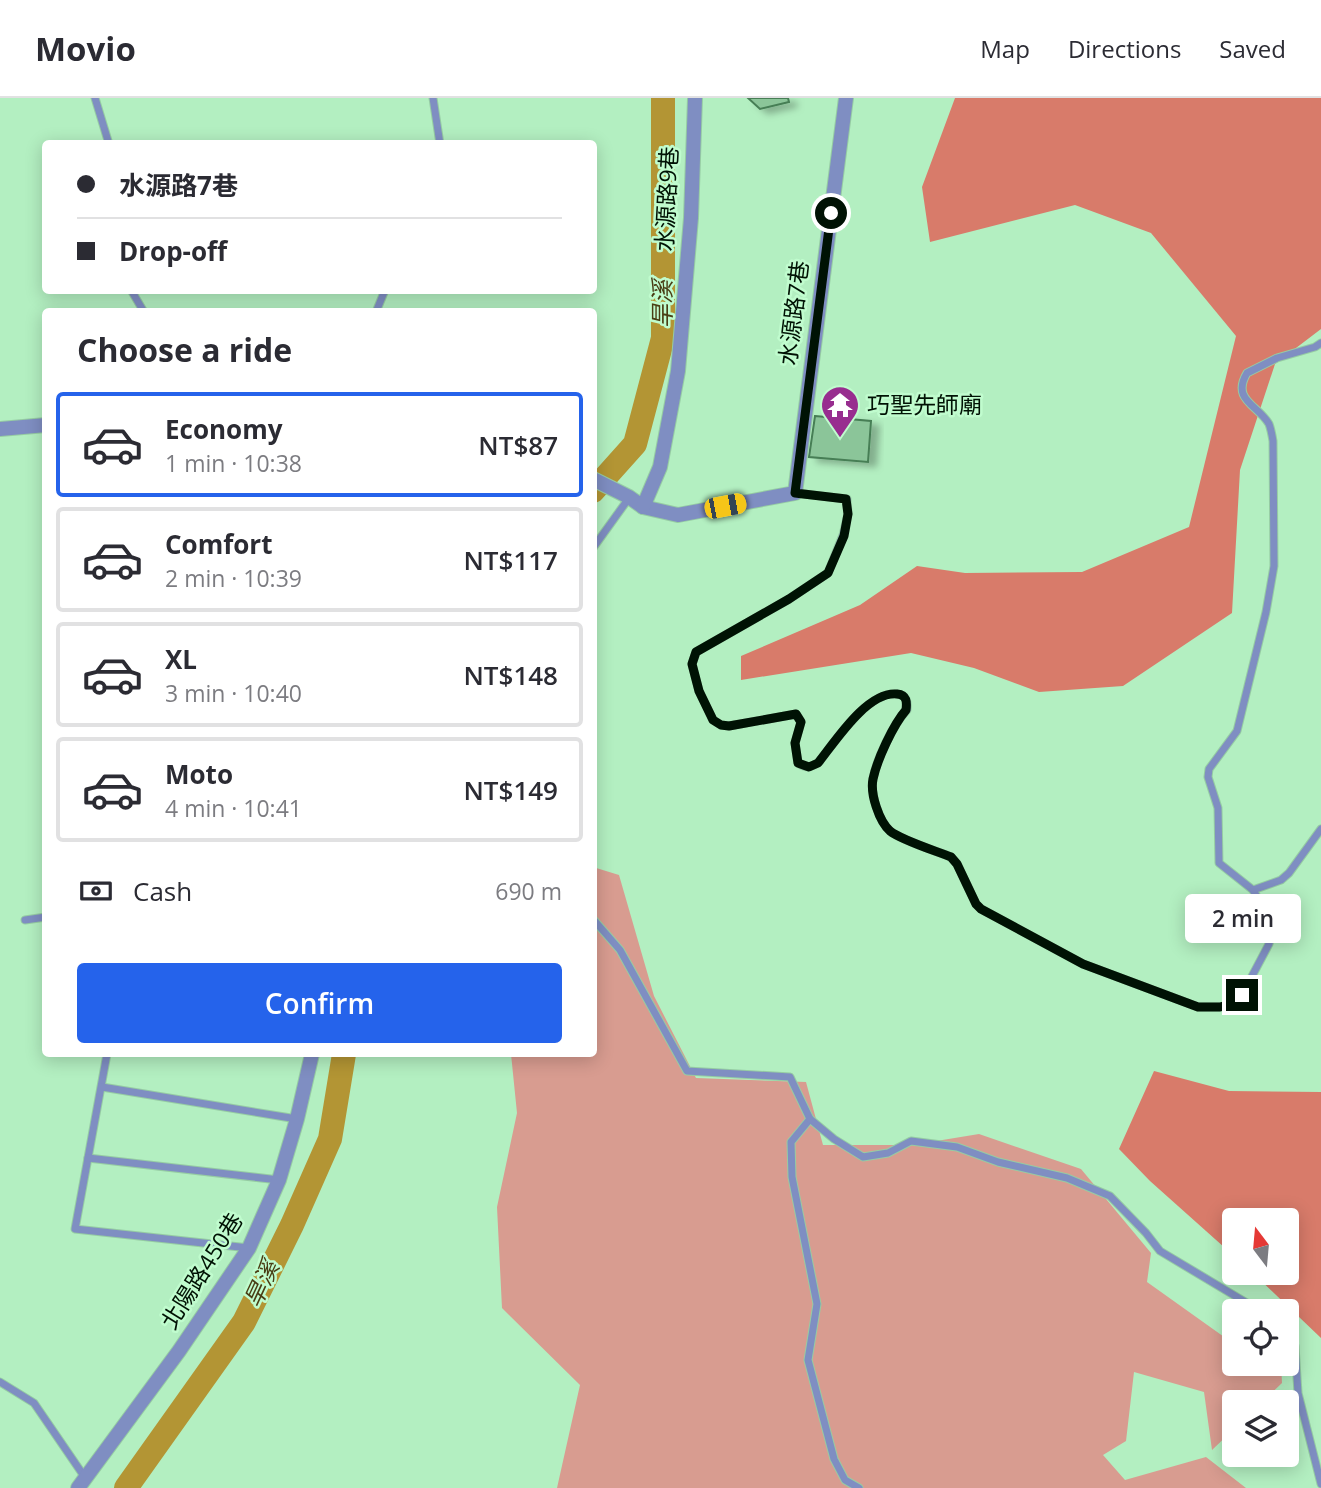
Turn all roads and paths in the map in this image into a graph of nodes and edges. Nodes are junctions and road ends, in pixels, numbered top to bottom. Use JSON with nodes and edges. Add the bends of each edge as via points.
{"nodes":[{"id":1,"x":95,"y":98,"type":"edge"},
{"id":2,"x":433,"y":98,"type":"edge"},
{"id":3,"x":695,"y":98,"type":"edge"},
{"id":4,"x":846,"y":98,"type":"edge"},
{"id":5,"x":109,"y":140,"type":"edge"},
{"id":6,"x":439,"y":140,"type":"edge"},
{"id":7,"x":1321,"y":343,"type":"edge"},
{"id":8,"x":42,"y":425,"type":"edge"},
{"id":9,"x":0,"y":429,"type":"edge"},
{"id":10,"x":597,"y":482,"type":"edge"},
{"id":11,"x":795,"y":493,"type":"junction"},
{"id":12,"x":629,"y":497,"type":"junction"},
{"id":13,"x":643,"y":507,"type":"junction"},
{"id":14,"x":597,"y":542,"type":"edge"},
{"id":15,"x":1321,"y":829,"type":"edge"},
{"id":16,"x":1253,"y":890,"type":"junction"},
{"id":17,"x":42,"y":918,"type":"edge"},
{"id":18,"x":25,"y":920,"type":"dead end"},
{"id":19,"x":597,"y":924,"type":"edge"},
{"id":20,"x":107,"y":1057,"type":"edge"},
{"id":21,"x":311,"y":1057,"type":"edge"},
{"id":22,"x":102,"y":1087,"type":"junction"},
{"id":23,"x":297,"y":1119,"type":"junction"},
{"id":24,"x":810,"y":1119,"type":"junction"},
{"id":25,"x":88,"y":1157,"type":"junction"},
{"id":26,"x":279,"y":1181,"type":"junction"},
{"id":27,"x":248,"y":1248,"type":"junction"},
{"id":28,"x":1240,"y":1299,"type":"edge"},
{"id":29,"x":1297,"y":1376,"type":"edge"},
{"id":30,"x":0,"y":1382,"type":"edge"},
{"id":31,"x":82,"y":1484,"type":"edge"},
{"id":32,"x":1321,"y":1484,"type":"edge"},
{"id":33,"x":859,"y":1488,"type":"edge"}],
"edges":[{"from":1,"to":5,"type":"lane"},
{"from":2,"to":6,"type":"lane"},
{"from":3,"to":13,"type":"street","name":"水源路9巷","via":[[678,371],[660,467]]},
{"from":4,"to":11,"type":"street","name":"水源路7巷"},
{"from":7,"to":16,"type":"lane","via":[[1247,373],[1242,387],[1247,401],[1268,422],[1273,441],[1274,566],[1237,731],[1214,760],[1208,777],[1218,808],[1219,863]]},
{"from":8,"to":9,"type":"street"},
{"from":10,"to":12,"type":"street"},
{"from":11,"to":13,"type":"street","via":[[678,515]]},
{"from":11,"to":16,"type":"lane","via":[[846,499],[844,536],[828,573],[696,652],[692,664],[713,720],[729,726],[796,714],[801,722],[795,743],[798,763],[809,767],[818,763],[868,703],[894,694],[905,697],[906,710],[872,782],[882,820],[891,832],[951,857],[981,909],[1083,964],[1198,1007],[1220,1007],[1237,1000],[1269,944],[1270,923]]},
{"from":12,"to":13,"type":"street"},
{"from":12,"to":14,"type":"lane"},
{"from":15,"to":16,"type":"lane","via":[[1289,873]]},
{"from":17,"to":18,"type":"lane"},
{"from":19,"to":24,"type":"lane","via":[[620,950],[687,1071],[790,1077]]},
{"from":20,"to":22,"type":"lane"},
{"from":21,"to":23,"type":"street","name":"北陽路450巷"},
{"from":22,"to":23,"type":"lane"},
{"from":22,"to":25,"type":"lane"},
{"from":23,"to":26,"type":"street","name":"北陽路450巷"},
{"from":24,"to":28,"type":"lane","via":[[863,1157],[888,1153],[911,1141],[957,1147],[1067,1178],[1110,1196],[1160,1251]]},
{"from":24,"to":33,"type":"lane","via":[[791,1142],[792,1177],[817,1304],[808,1360],[834,1458],[845,1480]]},
{"from":25,"to":26,"type":"lane"},
{"from":25,"to":27,"type":"lane","via":[[75,1229]]},
{"from":26,"to":27,"type":"street","name":"北陽路450巷"},
{"from":27,"to":31,"type":"street","name":"北陽路450巷"},
{"from":29,"to":32,"type":"lane"},
{"from":30,"to":31,"type":"lane","via":[[34,1403]]}]}
